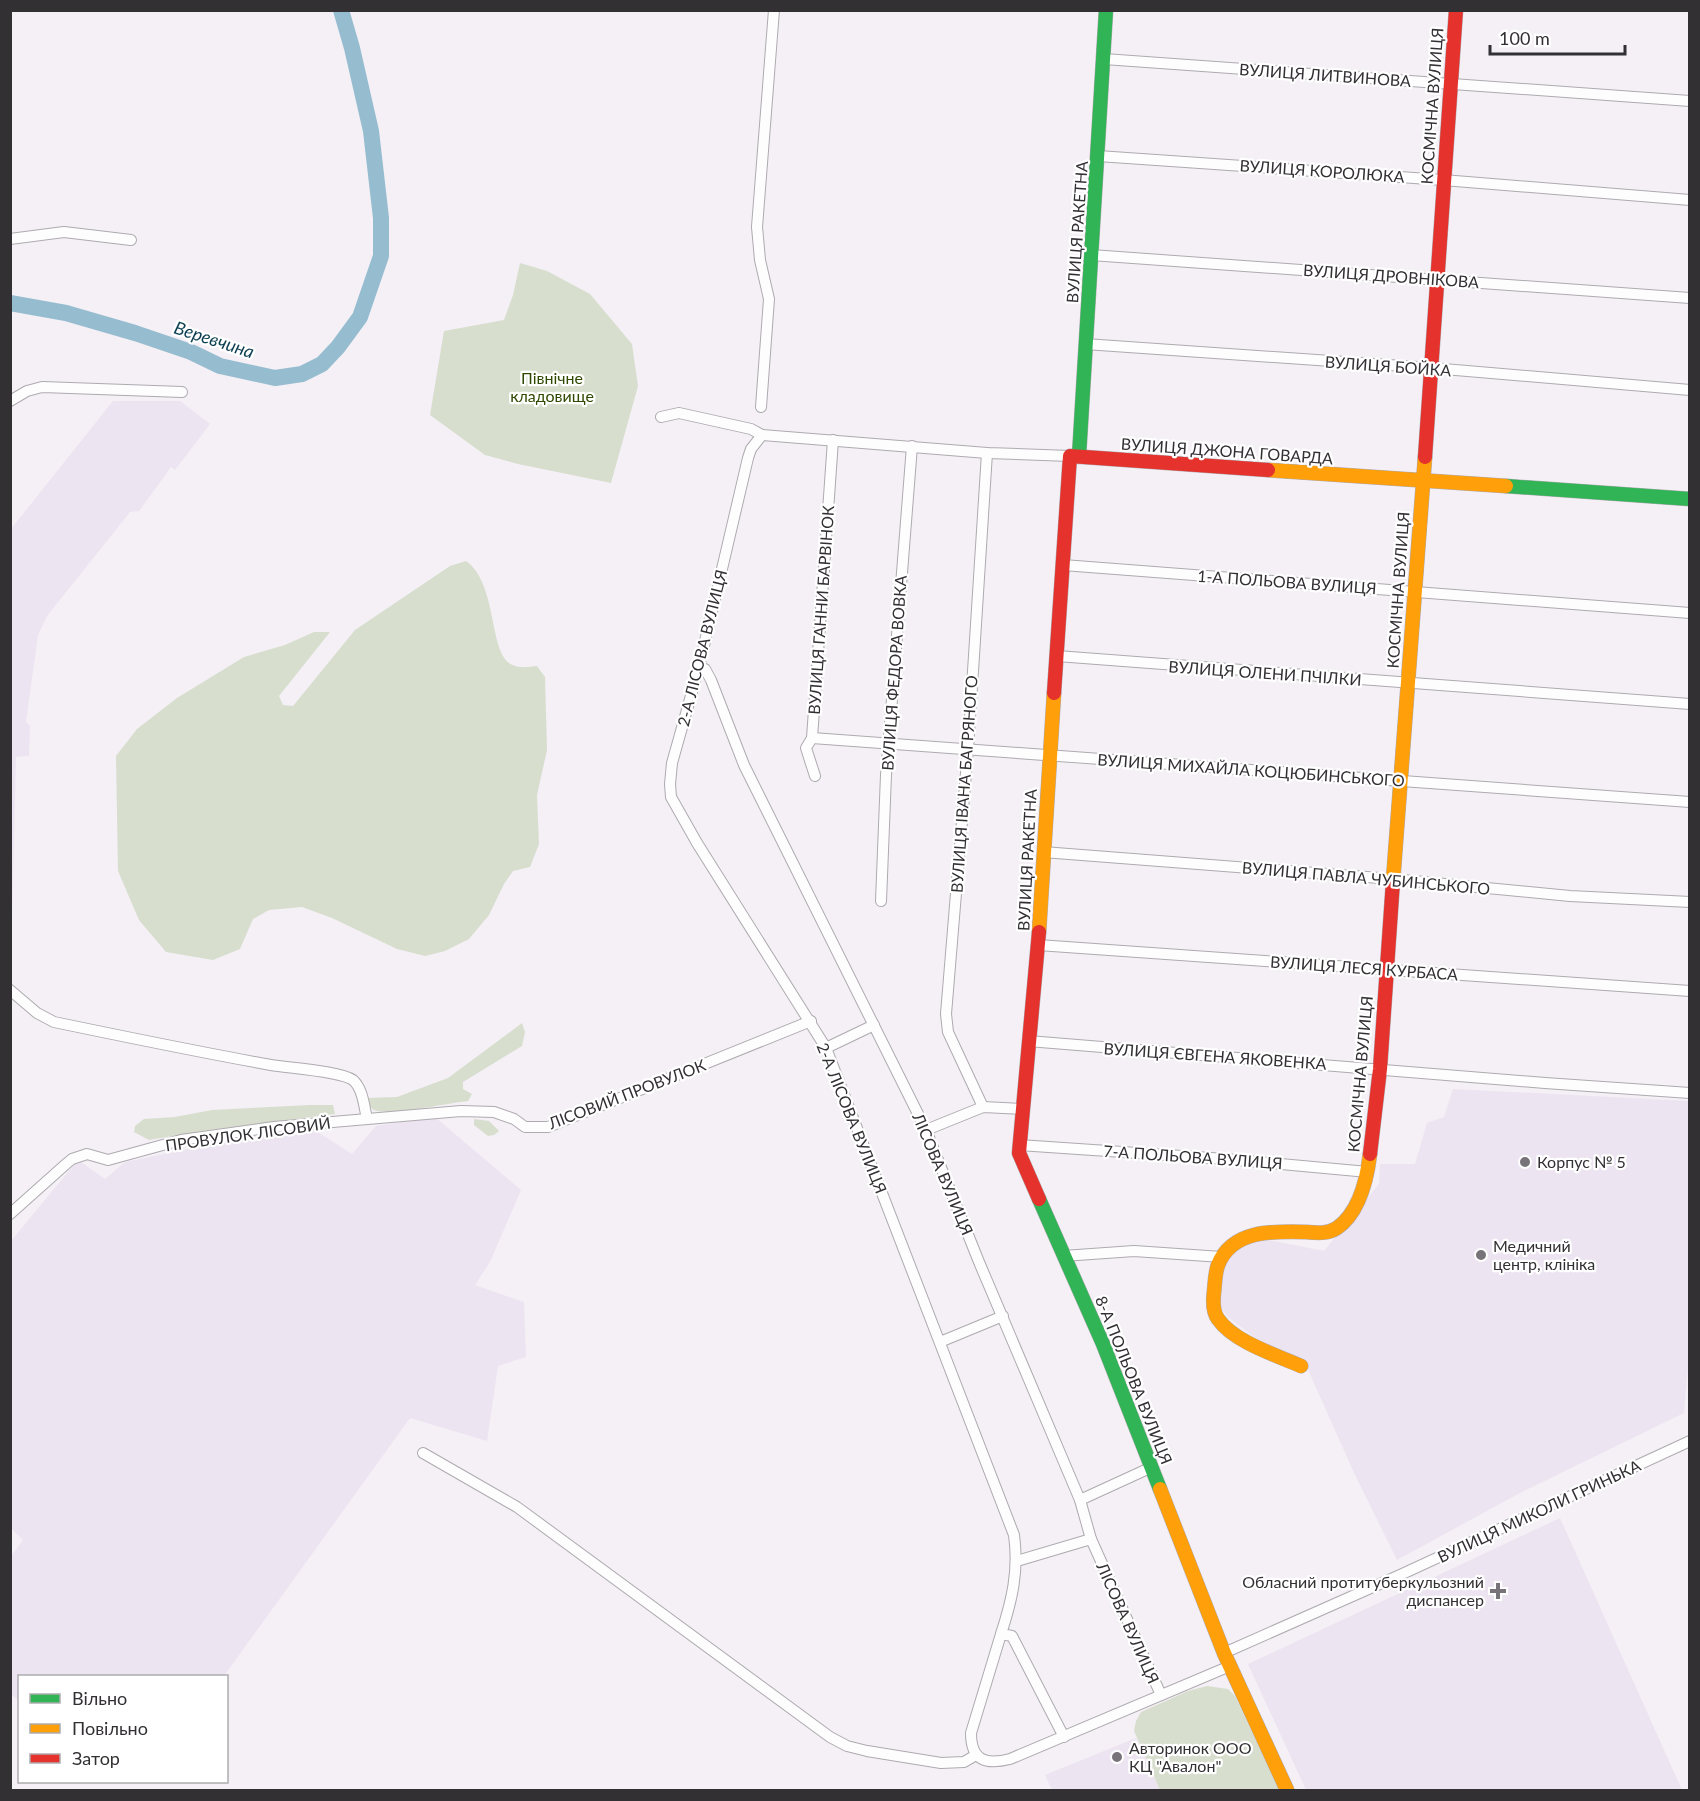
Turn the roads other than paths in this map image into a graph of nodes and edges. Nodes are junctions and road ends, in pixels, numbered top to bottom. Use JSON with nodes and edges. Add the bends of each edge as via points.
{"nodes":[{"id":1,"x":774,"y":10,"type":"edge"},
{"id":2,"x":1106,"y":10,"type":"edge"},
{"id":3,"x":1456,"y":10,"type":"edge"},
{"id":4,"x":1104,"y":59,"type":"junction"},
{"id":5,"x":1450,"y":84,"type":"junction"},
{"id":6,"x":1689,"y":101,"type":"edge"},
{"id":7,"x":1098,"y":156,"type":"junction"},
{"id":8,"x":1443,"y":180,"type":"junction"},
{"id":9,"x":1689,"y":200,"type":"edge"},
{"id":10,"x":10,"y":239,"type":"edge"},
{"id":11,"x":130,"y":240,"type":"dead end"},
{"id":12,"x":1091,"y":255,"type":"junction"},
{"id":13,"x":1437,"y":279,"type":"junction"},
{"id":14,"x":1689,"y":297,"type":"edge"},
{"id":15,"x":1085,"y":344,"type":"junction"},
{"id":16,"x":1432,"y":368,"type":"junction"},
{"id":17,"x":1689,"y":390,"type":"edge"},
{"id":18,"x":182,"y":392,"type":"dead end"},
{"id":19,"x":10,"y":400,"type":"edge"},
{"id":20,"x":761,"y":407,"type":"dead end"},
{"id":21,"x":661,"y":417,"type":"dead end"},
{"id":22,"x":762,"y":435,"type":"junction"},
{"id":23,"x":833,"y":440,"type":"junction"},
{"id":24,"x":912,"y":446,"type":"junction"},
{"id":25,"x":987,"y":453,"type":"junction"},
{"id":26,"x":1075,"y":456,"type":"junction"},
{"id":27,"x":1422,"y":482,"type":"junction"},
{"id":28,"x":1689,"y":499,"type":"edge"},
{"id":29,"x":1063,"y":565,"type":"junction"},
{"id":30,"x":1414,"y":592,"type":"junction"},
{"id":31,"x":1689,"y":613,"type":"edge"},
{"id":32,"x":1057,"y":656,"type":"junction"},
{"id":33,"x":699,"y":667,"type":"junction"},
{"id":34,"x":1409,"y":684,"type":"junction"},
{"id":35,"x":1689,"y":704,"type":"edge"},
{"id":36,"x":812,"y":738,"type":"junction"},
{"id":37,"x":889,"y":744,"type":"junction"},
{"id":38,"x":968,"y":749,"type":"junction"},
{"id":39,"x":1050,"y":756,"type":"junction"},
{"id":40,"x":815,"y":776,"type":"dead end"},
{"id":41,"x":1400,"y":780,"type":"junction"},
{"id":42,"x":1689,"y":802,"type":"edge"},
{"id":43,"x":1043,"y":852,"type":"junction"},
{"id":44,"x":1393,"y":879,"type":"junction"},
{"id":45,"x":881,"y":901,"type":"dead end"},
{"id":46,"x":1689,"y":902,"type":"edge"},
{"id":47,"x":1038,"y":945,"type":"junction"},
{"id":48,"x":1386,"y":970,"type":"junction"},
{"id":49,"x":10,"y":990,"type":"edge"},
{"id":50,"x":1689,"y":991,"type":"edge"},
{"id":51,"x":811,"y":1021,"type":"junction"},
{"id":52,"x":874,"y":1025,"type":"junction"},
{"id":53,"x":1028,"y":1041,"type":"junction"},
{"id":54,"x":826,"y":1048,"type":"junction"},
{"id":55,"x":1380,"y":1069,"type":"junction"},
{"id":56,"x":1689,"y":1093,"type":"edge"},
{"id":57,"x":983,"y":1107,"type":"junction"},
{"id":58,"x":1022,"y":1109,"type":"junction"},
{"id":59,"x":367,"y":1119,"type":"junction"},
{"id":60,"x":926,"y":1130,"type":"junction"},
{"id":61,"x":1019,"y":1145,"type":"junction"},
{"id":62,"x":1368,"y":1172,"type":"junction"},
{"id":63,"x":10,"y":1214,"type":"edge"},
{"id":64,"x":1063,"y":1256,"type":"junction"},
{"id":65,"x":1222,"y":1257,"type":"junction"},
{"id":66,"x":1003,"y":1316,"type":"junction"},
{"id":67,"x":940,"y":1342,"type":"junction"},
{"id":68,"x":1301,"y":1366,"type":"dead end"},
{"id":69,"x":1689,"y":1441,"type":"edge"},
{"id":70,"x":423,"y":1454,"type":"dead end"},
{"id":71,"x":1152,"y":1467,"type":"junction"},
{"id":72,"x":1080,"y":1500,"type":"junction"},
{"id":73,"x":1091,"y":1539,"type":"junction"},
{"id":74,"x":1017,"y":1561,"type":"junction"},
{"id":75,"x":1001,"y":1634,"type":"junction"},
{"id":76,"x":1227,"y":1660,"type":"junction"},
{"id":77,"x":1161,"y":1695,"type":"junction"},
{"id":78,"x":1064,"y":1737,"type":"junction"},
{"id":79,"x":976,"y":1755,"type":"junction"},
{"id":80,"x":1287,"y":1791,"type":"edge"}],
"edges":[{"from":1,"to":20,"type":"street","via":[[757,227],[769,299]]},
{"from":2,"to":4,"type":"street","name":"ВУЛИЦЯ РАКЕТНА"},
{"from":3,"to":5,"type":"street","name":"КОСМІЧНА ВУЛИЦЯ"},
{"from":4,"to":5,"type":"street","name":"ВУЛИЦЯ ЛИТВИНОВА"},
{"from":4,"to":7,"type":"street","name":"ВУЛИЦЯ РАКЕТНА"},
{"from":5,"to":6,"type":"street","name":"ВУЛИЦЯ ЛИТВИНОВА"},
{"from":5,"to":8,"type":"street","name":"КОСМІЧНА ВУЛИЦЯ"},
{"from":7,"to":8,"type":"street","name":"ВУЛИЦЯ КОРОЛЮКА"},
{"from":7,"to":12,"type":"street","name":"ВУЛИЦЯ РАКЕТНА"},
{"from":8,"to":9,"type":"street","name":"ВУЛИЦЯ КОРОЛЮКА"},
{"from":8,"to":13,"type":"street","name":"КОСМІЧНА ВУЛИЦЯ"},
{"from":10,"to":11,"type":"street","via":[[64,232]]},
{"from":12,"to":13,"type":"street","name":"ВУЛИЦЯ ДРОВНІКОВА"},
{"from":12,"to":15,"type":"street","name":"ВУЛИЦЯ РАКЕТНА"},
{"from":13,"to":14,"type":"street","name":"ВУЛИЦЯ ДРОВНІКОВА"},
{"from":13,"to":16,"type":"street","name":"КОСМІЧНА ВУЛИЦЯ"},
{"from":15,"to":16,"type":"street","name":"ВУЛИЦЯ БОЙКА"},
{"from":15,"to":26,"type":"street","name":"ВУЛИЦЯ РАКЕТНА"},
{"from":16,"to":17,"type":"street","name":"ВУЛИЦЯ БОЙКА"},
{"from":16,"to":27,"type":"street","name":"КОСМІЧНА ВУЛИЦЯ"},
{"from":18,"to":19,"type":"street","via":[[42,387]]},
{"from":21,"to":22,"type":"street","name":"ВУЛИЦЯ ДЖОНА ГОВАРДА","via":[[679,413]]},
{"from":22,"to":23,"type":"street","name":"ВУЛИЦЯ ДЖОНА ГОВАРДА"},
{"from":22,"to":33,"type":"street","name":"2-А ЛІСОВА ВУЛИЦЯ","via":[[747,458]]},
{"from":23,"to":24,"type":"street","name":"ВУЛИЦЯ ДЖОНА ГОВАРДА"},
{"from":23,"to":36,"type":"street","name":"ВУЛИЦЯ ГАННИ БАРВІНОК"},
{"from":24,"to":25,"type":"street","name":"ВУЛИЦЯ ДЖОНА ГОВАРДА"},
{"from":24,"to":37,"type":"street","name":"ВУЛИЦЯ ФЕДОРА ВОВКА"},
{"from":25,"to":26,"type":"street","name":"ВУЛИЦЯ ДЖОНА ГОВАРДА"},
{"from":25,"to":38,"type":"street","name":"ВУЛИЦЯ ІВАНА БАГРЯНОГО"},
{"from":26,"to":27,"type":"street","name":"ВУЛИЦЯ ДЖОНА ГОВАРДА"},
{"from":26,"to":29,"type":"street","name":"ВУЛИЦЯ РАКЕТНА"},
{"from":27,"to":28,"type":"street","name":"ВУЛИЦЯ ДЖОНА ГОВАРДА"},
{"from":27,"to":30,"type":"street","name":"КОСМІЧНА ВУЛИЦЯ"},
{"from":29,"to":30,"type":"street","name":"1-А ПОЛЬОВА ВУЛИЦЯ"},
{"from":29,"to":32,"type":"street","name":"ВУЛИЦЯ РАКЕТНА"},
{"from":30,"to":31,"type":"street","name":"1-А ПОЛЬОВА ВУЛИЦЯ"},
{"from":30,"to":34,"type":"street","name":"КОСМІЧНА ВУЛИЦЯ"},
{"from":32,"to":34,"type":"street","name":"ВУЛИЦЯ ОЛЕНИ ПЧІЛКИ"},
{"from":32,"to":39,"type":"street","name":"ВУЛИЦЯ РАКЕТНА"},
{"from":33,"to":51,"type":"street","name":"2-А ЛІСОВА ВУЛИЦЯ","via":[[672,763],[671,797]]},
{"from":33,"to":52,"type":"street","name":"ЛІСОВА ВУЛИЦЯ","via":[[705,669],[711,680],[744,765]]},
{"from":34,"to":35,"type":"street","name":"ВУЛИЦЯ ОЛЕНИ ПЧІЛКИ"},
{"from":34,"to":41,"type":"street","name":"КОСМІЧНА ВУЛИЦЯ"},
{"from":36,"to":37,"type":"street","name":"ВУЛИЦЯ МИХАЙЛА КОЦЮБИНСЬКОГО"},
{"from":36,"to":40,"type":"street","name":"ВУЛИЦЯ ГАННИ БАРВІНОК","via":[[807,752]]},
{"from":37,"to":38,"type":"street","name":"ВУЛИЦЯ МИХАЙЛА КОЦЮБИНСЬКОГО"},
{"from":37,"to":45,"type":"street","name":"ВУЛИЦЯ ФЕДОРА ВОВКА"},
{"from":38,"to":39,"type":"street","name":"ВУЛИЦЯ МИХАЙЛА КОЦЮБИНСЬКОГО"},
{"from":38,"to":57,"type":"street","name":"ВУЛИЦЯ ІВАНА БАГРЯНОГО","via":[[946,1024]]},
{"from":39,"to":41,"type":"street","name":"ВУЛИЦЯ МИХАЙЛА КОЦЮБИНСЬКОГО"},
{"from":39,"to":43,"type":"street","name":"ВУЛИЦЯ РАКЕТНА"},
{"from":41,"to":42,"type":"street","name":"ВУЛИЦЯ МИХАЙЛА КОЦЮБИНСЬКОГО"},
{"from":41,"to":44,"type":"street","name":"КОСМІЧНА ВУЛИЦЯ"},
{"from":43,"to":44,"type":"street","name":"ВУЛИЦЯ ПАВЛА ЧУБИНСЬКОГО"},
{"from":43,"to":47,"type":"street","name":"ВУЛИЦЯ РАКЕТНА"},
{"from":44,"to":46,"type":"street","name":"ВУЛИЦЯ ПАВЛА ЧУБИНСЬКОГО","via":[[1570,896]]},
{"from":44,"to":48,"type":"street","name":"КОСМІЧНА ВУЛИЦЯ"},
{"from":47,"to":48,"type":"street","name":"ВУЛИЦЯ ЛЕСЯ КУРБАСА"},
{"from":47,"to":53,"type":"street","name":"ВУЛИЦЯ РАКЕТНА"},
{"from":48,"to":50,"type":"street","name":"ВУЛИЦЯ ЛЕСЯ КУРБАСА"},
{"from":48,"to":55,"type":"street","name":"КОСМІЧНА ВУЛИЦЯ"},
{"from":49,"to":59,"type":"street","via":[[54,1022],[344,1076],[358,1086]]},
{"from":51,"to":54,"type":"street","name":"2-А ЛІСОВА ВУЛИЦЯ"},
{"from":51,"to":59,"type":"street","name":"ЛІСОВИЙ ПРОВУЛОК","via":[[548,1127],[525,1126],[504,1115],[476,1110]]},
{"from":52,"to":54,"type":"street"},
{"from":52,"to":60,"type":"street","name":"ЛІСОВА ВУЛИЦЯ"},
{"from":53,"to":55,"type":"street","name":"ВУЛИЦЯ ЄВГЕНА ЯКОВЕНКА"},
{"from":53,"to":58,"type":"street","name":"ВУЛИЦЯ РАКЕТНА"},
{"from":54,"to":67,"type":"street","name":"2-А ЛІСОВА ВУЛИЦЯ"},
{"from":55,"to":56,"type":"street","name":"ВУЛИЦЯ ЄВГЕНА ЯКОВЕНКА"},
{"from":55,"to":62,"type":"street","name":"КОСМІЧНА ВУЛИЦЯ"},
{"from":57,"to":58,"type":"street"},
{"from":57,"to":60,"type":"street"},
{"from":58,"to":61,"type":"street","name":"ВУЛИЦЯ РАКЕТНА"},
{"from":59,"to":63,"type":"street","name":"ПРОВУЛОК ЛІСОВИЙ","via":[[181,1140],[108,1160],[80,1156]]},
{"from":60,"to":66,"type":"street","name":"ЛІСОВА ВУЛИЦЯ"},
{"from":61,"to":62,"type":"street","name":"7-А ПОЛЬОВА ВУЛИЦЯ"},
{"from":61,"to":64,"type":"street","name":"ВУЛИЦЯ РАКЕТНА","via":[[1025,1169]]},
{"from":62,"to":65,"type":"street","name":"КОСМІЧНА ВУЛИЦЯ","via":[[1363,1191],[1337,1228],[1327,1233],[1269,1231],[1249,1236]]},
{"from":64,"to":65,"type":"street","via":[[1134,1251]]},
{"from":64,"to":71,"type":"street","name":"8-А ПОЛЬОВА ВУЛИЦЯ"},
{"from":65,"to":68,"type":"street","via":[[1213,1300],[1217,1318],[1237,1337]]},
{"from":66,"to":67,"type":"street"},
{"from":66,"to":72,"type":"street","name":"ЛІСОВА ВУЛИЦЯ"},
{"from":67,"to":74,"type":"street","name":"2-А ЛІСОВА ВУЛИЦЯ","via":[[1014,1535]]},
{"from":69,"to":76,"type":"street","name":"ВУЛИЦЯ МИКОЛИ ГРИНЬКА"},
{"from":70,"to":79,"type":"street","via":[[517,1508],[830,1737],[847,1746],[941,1763],[964,1762]]},
{"from":71,"to":72,"type":"street"},
{"from":71,"to":76,"type":"street","name":"8-А ПОЛЬОВА ВУЛИЦЯ"},
{"from":72,"to":73,"type":"street","name":"ЛІСОВА ВУЛИЦЯ"},
{"from":73,"to":74,"type":"street"},
{"from":73,"to":77,"type":"street","name":"ЛІСОВА ВУЛИЦЯ"},
{"from":74,"to":75,"type":"street","name":"2-А ЛІСОВА ВУЛИЦЯ","via":[[1012,1599]]},
{"from":75,"to":78,"type":"street","via":[[1012,1636]]},
{"from":75,"to":79,"type":"street","name":"2-А ЛІСОВА ВУЛИЦЯ","via":[[971,1733]]},
{"from":76,"to":77,"type":"street","name":"ВУЛИЦЯ МИКОЛИ ГРИНЬКА"},
{"from":76,"to":80,"type":"street","name":"8-А ПОЛЬОВА ВУЛИЦЯ"},
{"from":77,"to":78,"type":"street","name":"ВУЛИЦЯ МИКОЛИ ГРИНЬКА"},
{"from":78,"to":79,"type":"street","name":"ВУЛИЦЯ МИКОЛИ ГРИНЬКА","via":[[1003,1761],[989,1762]]}]}
